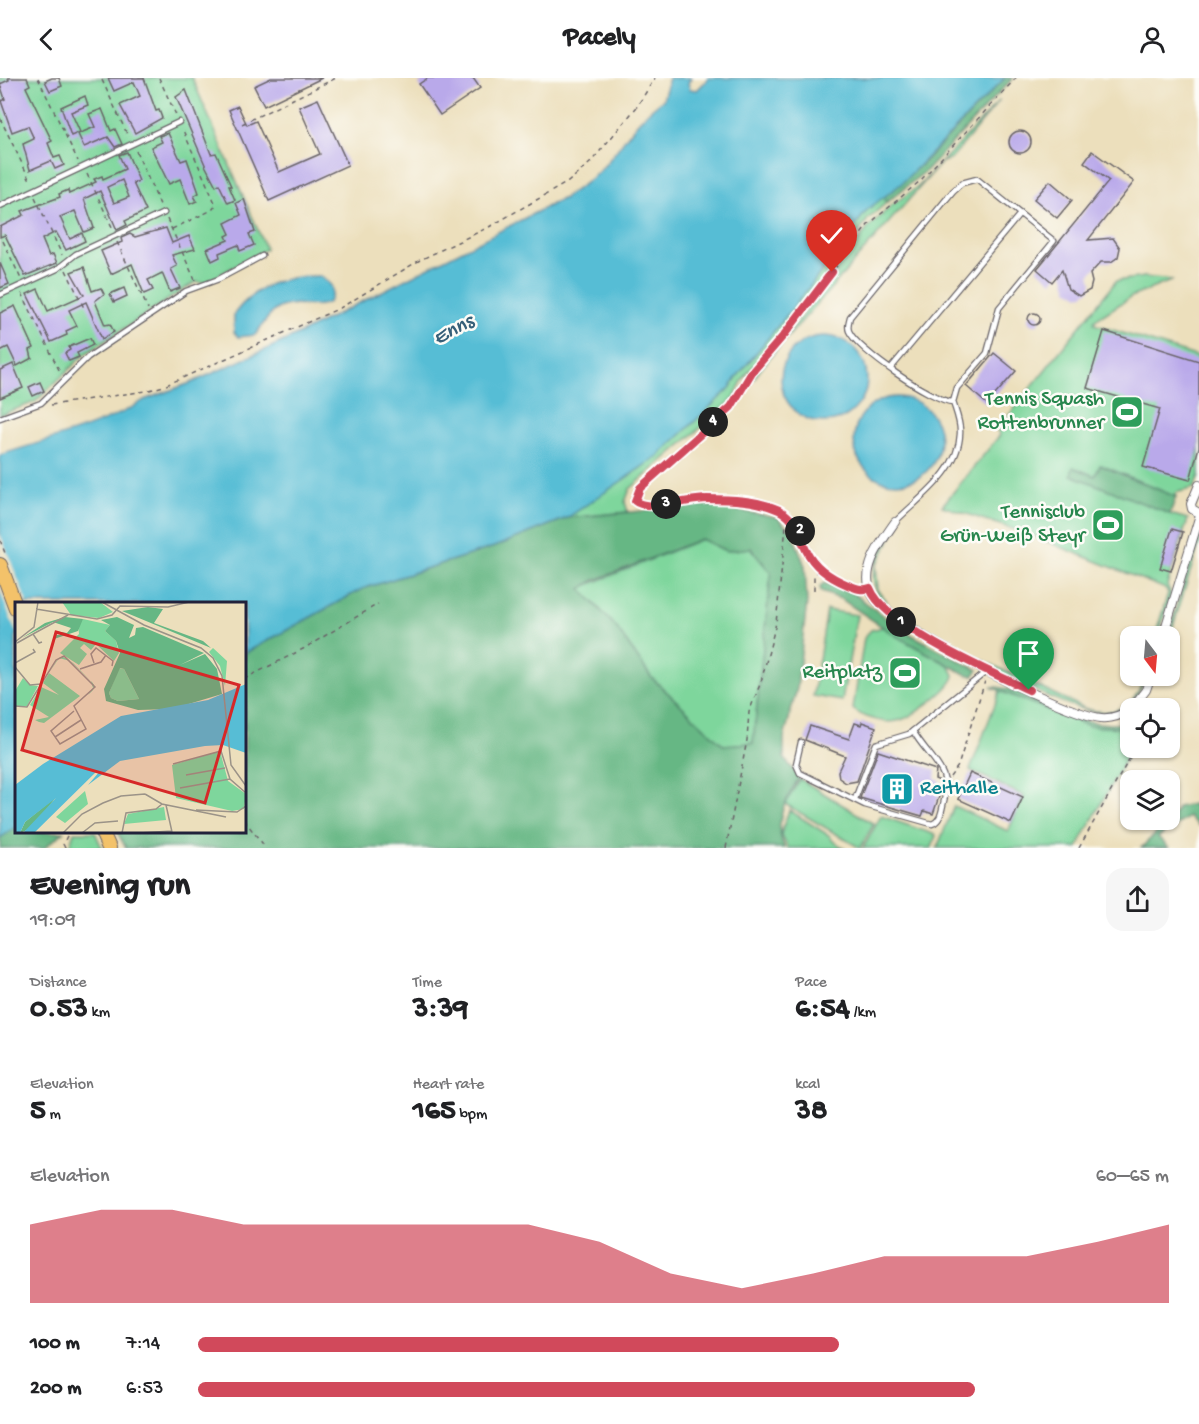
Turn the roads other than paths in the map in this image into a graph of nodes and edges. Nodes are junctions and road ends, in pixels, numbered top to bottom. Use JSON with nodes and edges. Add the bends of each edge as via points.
{"nodes":[{"id":1,"x":179,"y":122,"type":"road end"},
{"id":2,"x":0,"y":206,"type":"edge"},
{"id":3,"x":164,"y":213,"type":"road end"},
{"id":4,"x":1020,"y":214,"type":"junction"},
{"id":5,"x":262,"y":256,"type":"dead end"},
{"id":6,"x":0,"y":296,"type":"edge"},
{"id":7,"x":891,"y":368,"type":"junction"},
{"id":8,"x":953,"y":402,"type":"junction"},
{"id":9,"x":0,"y":418,"type":"edge"},
{"id":10,"x":1199,"y":485,"type":"edge"},
{"id":11,"x":1199,"y":513,"type":"edge"},
{"id":12,"x":1199,"y":518,"type":"edge"},
{"id":13,"x":895,"y":522,"type":"joint"},
{"id":14,"x":0,"y":566,"type":"edge"},
{"id":15,"x":15,"y":605,"type":"edge"},
{"id":16,"x":1166,"y":626,"type":"edge"},
{"id":17,"x":986,"y":673,"type":"junction"},
{"id":18,"x":1120,"y":714,"type":"edge"},
{"id":19,"x":913,"y":731,"type":"junction"},
{"id":20,"x":801,"y":742,"type":"dead end"},
{"id":21,"x":855,"y":799,"type":"junction"},
{"id":22,"x":103,"y":833,"type":"edge"},
{"id":23,"x":109,"y":848,"type":"edge"}],
"edges":[{"from":1,"to":2,"type":"lane"},
{"from":3,"to":6,"type":"lane"},
{"from":4,"to":7,"type":"lane"},
{"from":4,"to":7,"type":"lane","via":[[978,179],[962,183],[946,200],[850,317],[850,332]]},
{"from":4,"to":8,"type":"lane","via":[[1054,241],[999,308],[987,352],[957,388]]},
{"from":5,"to":9,"type":"lane","via":[[197,287],[88,357],[41,402]]},
{"from":7,"to":8,"type":"lane","via":[[912,386]]},
{"from":8,"to":13,"type":"lane","via":[[960,434],[948,468]]},
{"from":10,"to":11,"type":"street","via":[[1191,504]]},
{"from":12,"to":16,"type":"street"},
{"from":13,"to":17,"type":"street","via":[[873,556],[870,568],[870,588],[879,604],[895,618]]},
{"from":14,"to":15,"type":"main road"},
{"from":17,"to":18,"type":"street","via":[[1089,716],[1110,718]]},
{"from":17,"to":19,"type":"lane"},
{"from":19,"to":21,"type":"lane","via":[[876,744]]},
{"from":19,"to":21,"type":"lane","via":[[946,779],[946,796],[939,818],[932,824]]},
{"from":20,"to":21,"type":"lane","via":[[796,764],[800,773]]},
{"from":22,"to":23,"type":"main road"}]}
